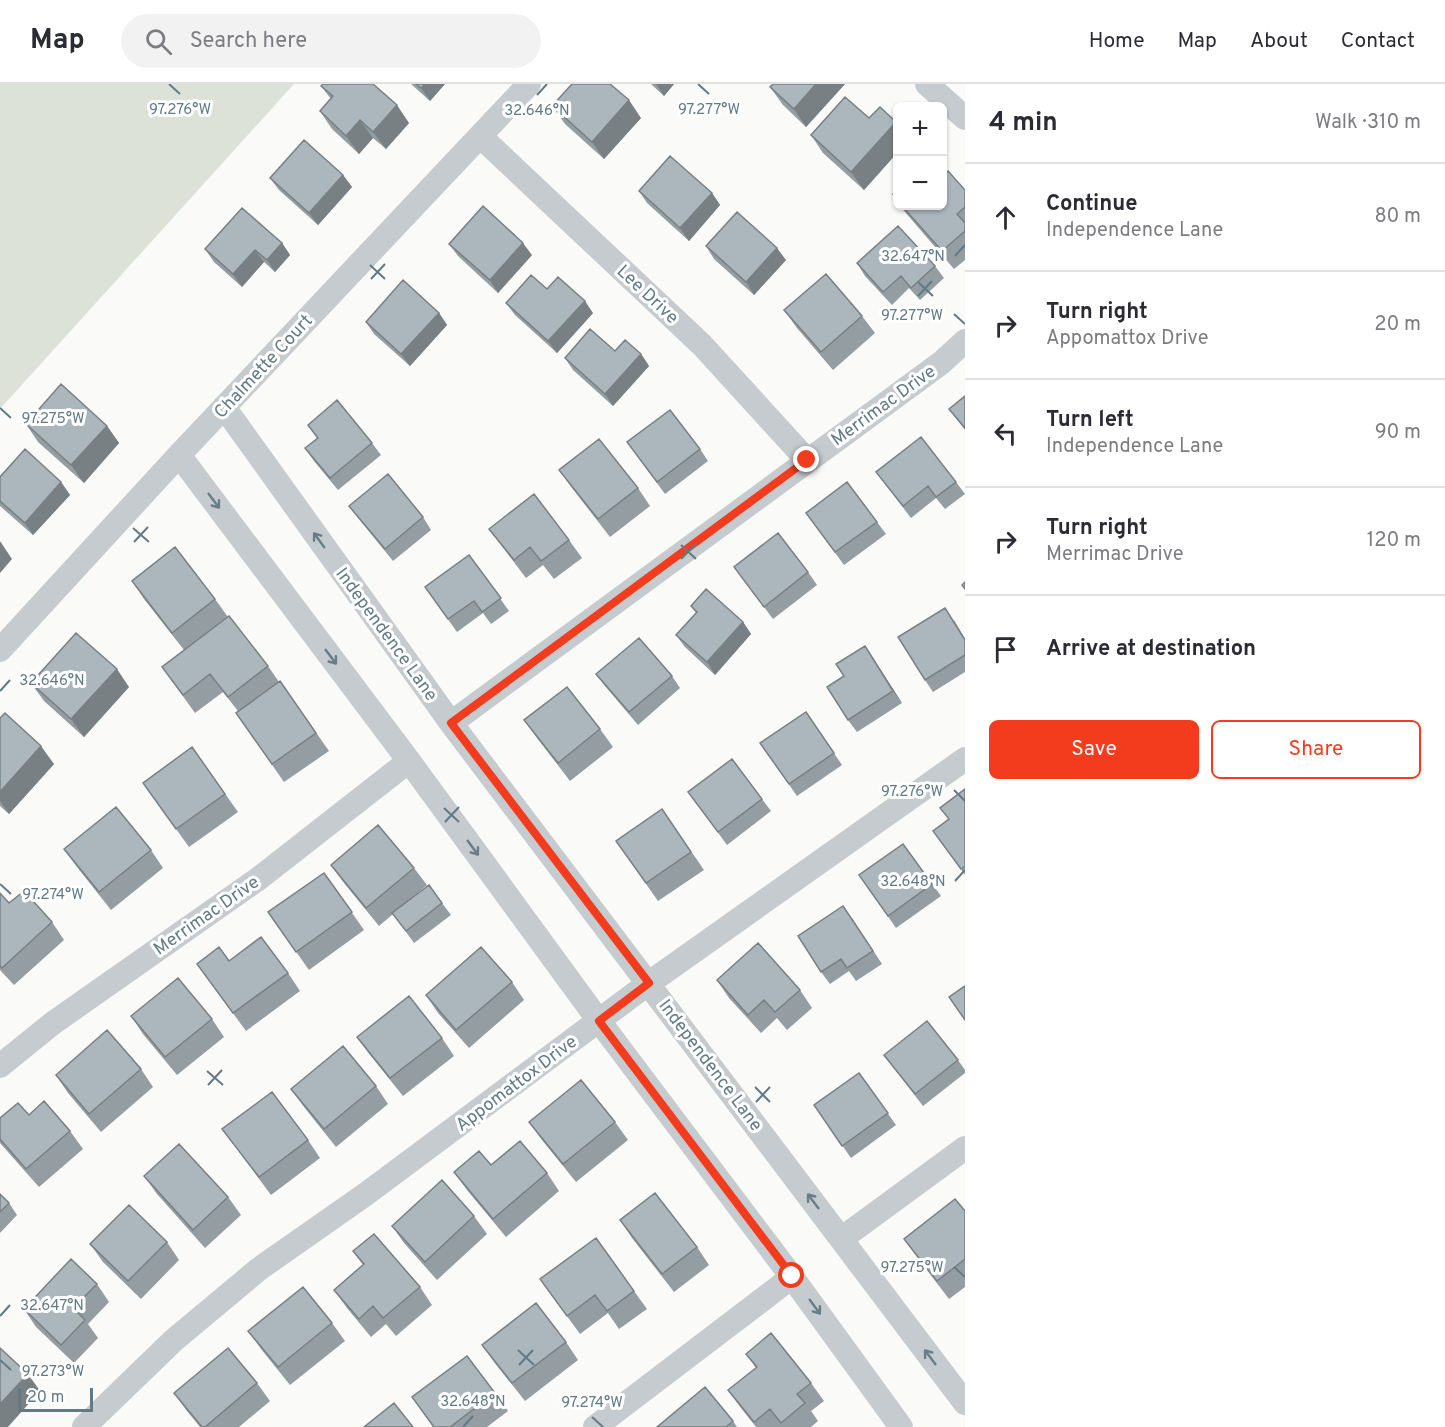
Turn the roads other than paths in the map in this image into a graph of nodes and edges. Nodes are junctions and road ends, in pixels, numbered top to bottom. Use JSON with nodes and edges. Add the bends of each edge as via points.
{"nodes":[{"id":1,"x":529,"y":84,"type":"edge"},
{"id":2,"x":927,"y":84,"type":"edge"},
{"id":3,"x":965,"y":118,"type":"edge"},
{"id":4,"x":481,"y":137,"type":"junction"},
{"id":5,"x":965,"y":341,"type":"edge"},
{"id":6,"x":224,"y":408,"type":"junction"},
{"id":7,"x":179,"y":455,"type":"junction"},
{"id":8,"x":807,"y":460,"type":"junction"},
{"id":9,"x":0,"y":650,"type":"edge"},
{"id":10,"x":451,"y":723,"type":"junction"},
{"id":11,"x":965,"y":759,"type":"edge"},
{"id":12,"x":410,"y":761,"type":"junction"},
{"id":13,"x":649,"y":983,"type":"junction"},
{"id":14,"x":599,"y":1021,"type":"junction"},
{"id":15,"x":1,"y":1064,"type":"edge"},
{"id":16,"x":965,"y":1148,"type":"edge"},
{"id":17,"x":841,"y":1239,"type":"junction"},
{"id":18,"x":792,"y":1276,"type":"junction"},
{"id":19,"x":965,"y":1403,"type":"edge"},
{"id":20,"x":84,"y":1427,"type":"edge"},
{"id":21,"x":596,"y":1427,"type":"edge"},
{"id":22,"x":902,"y":1427,"type":"edge"}],
"edges":[{"from":1,"to":4,"type":"street","name":"Chalmette Court"},
{"from":2,"to":3,"type":"street"},
{"from":4,"to":6,"type":"street","name":"Chalmette Court"},
{"from":4,"to":8,"type":"street","name":"Lee Drive","via":[[702,345]]},
{"from":5,"to":8,"type":"street","name":"Merrimac Drive","via":[[941,363]]},
{"from":6,"to":7,"type":"street","name":"Chalmette Court"},
{"from":10,"to":6,"type":"street","name":"Independence Lane","one_way":true},
{"from":7,"to":9,"type":"street","name":"Chalmette Court"},
{"from":7,"to":12,"type":"street","one_way":true},
{"from":8,"to":10,"type":"street","name":"Merrimac Drive"},
{"from":10,"to":13,"type":"street","name":"Independence Lane"},
{"from":11,"to":13,"type":"street","name":"Appomattox Drive"},
{"from":12,"to":14,"type":"street","one_way":true},
{"from":12,"to":15,"type":"street","name":"Merrimac Drive","via":[[258,879]]},
{"from":13,"to":14,"type":"street","name":"Appomattox Drive"},
{"from":17,"to":13,"type":"street","name":"Independence Lane","one_way":true},
{"from":14,"to":18,"type":"street"},
{"from":14,"to":20,"type":"street","name":"Appomattox Drive","via":[[259,1269],[174,1340]]},
{"from":16,"to":17,"type":"street"},
{"from":19,"to":17,"type":"street","name":"Independence Lane","one_way":true},
{"from":18,"to":21,"type":"street"},
{"from":18,"to":22,"type":"street","one_way":true}]}
